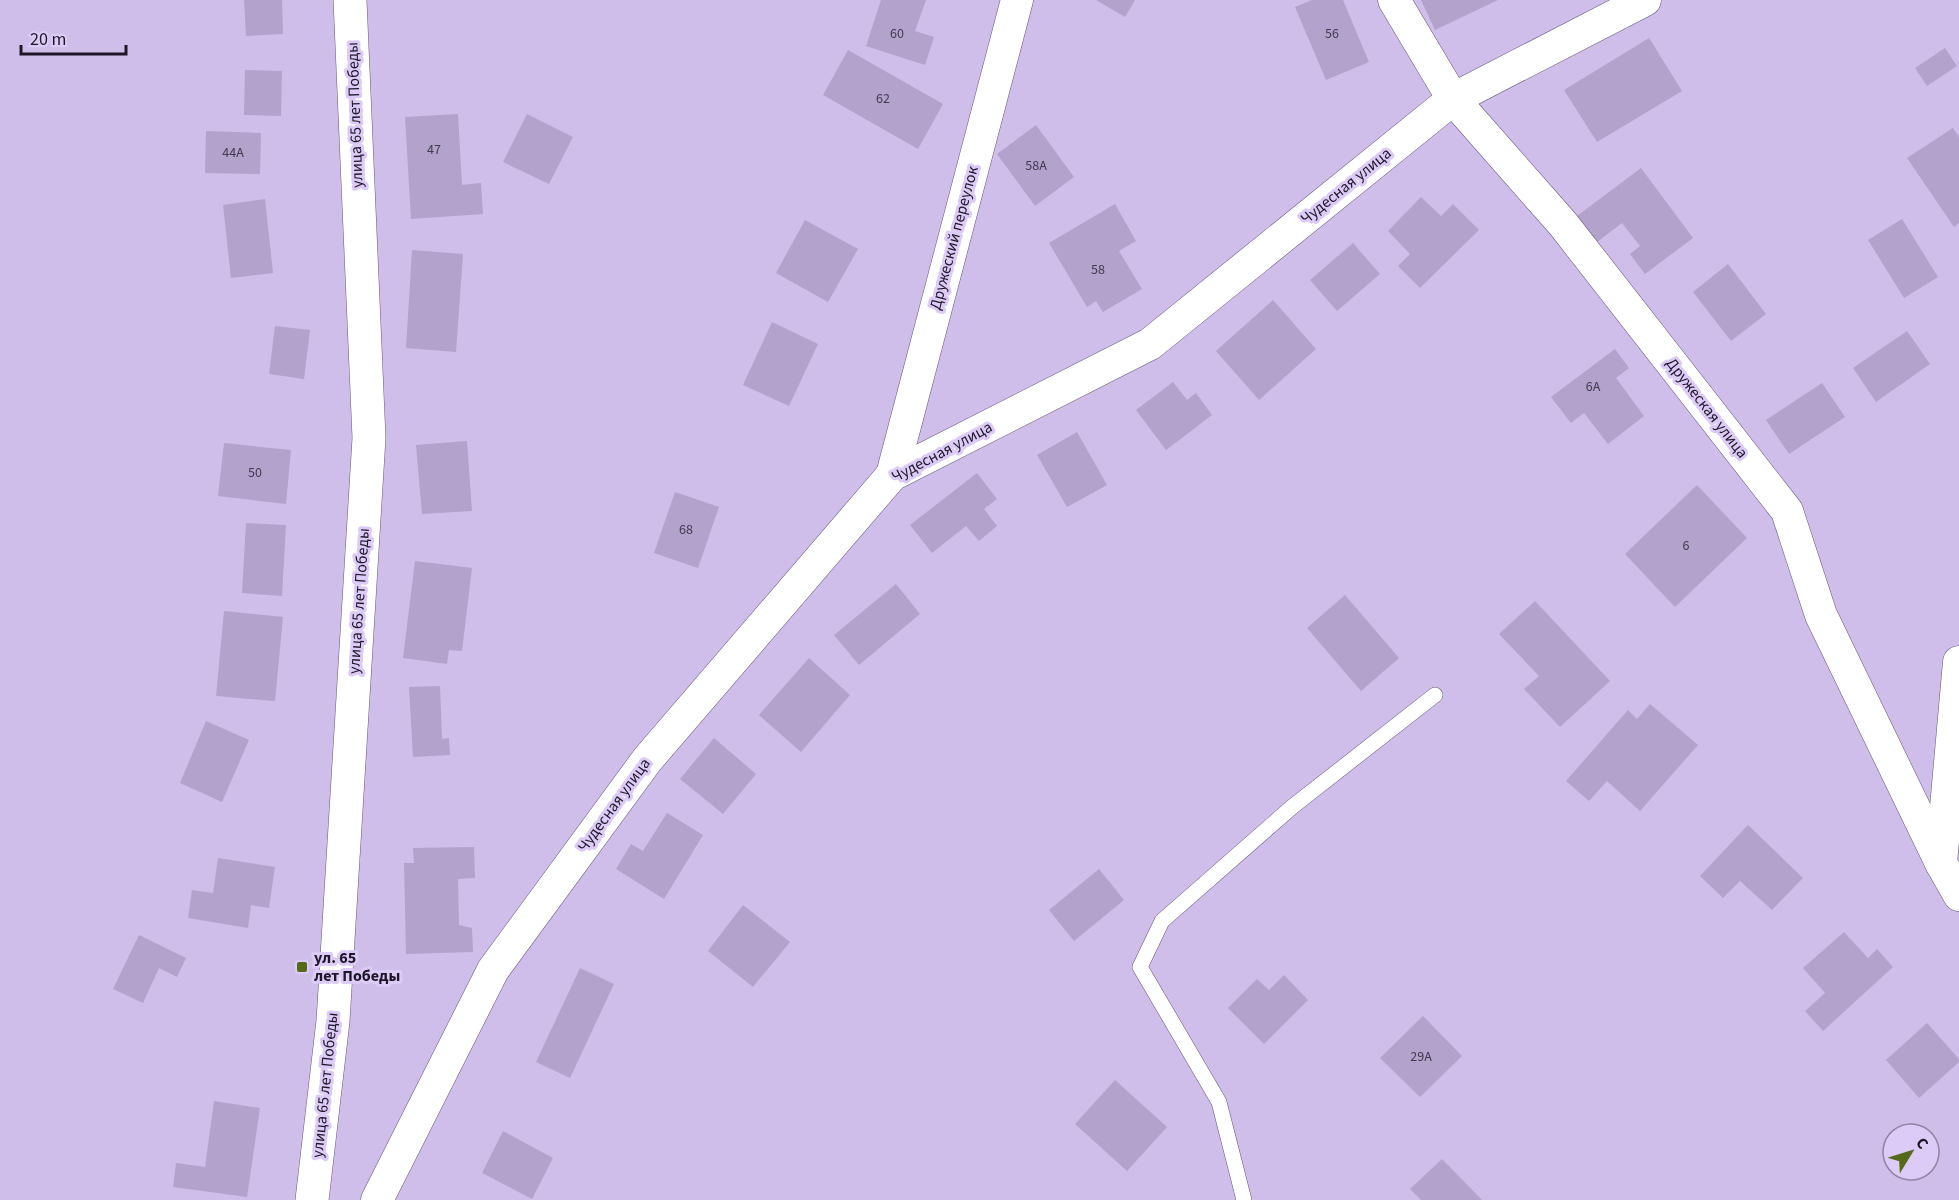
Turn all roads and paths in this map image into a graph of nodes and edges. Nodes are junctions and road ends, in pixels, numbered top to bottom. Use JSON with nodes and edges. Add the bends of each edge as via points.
{"nodes":[{"id":1,"x":350,"y":0,"type":"edge"},
{"id":2,"x":1017,"y":0,"type":"edge"},
{"id":3,"x":1395,"y":0,"type":"edge"},
{"id":4,"x":1645,"y":0,"type":"edge"},
{"id":5,"x":1454,"y":99,"type":"junction"},
{"id":6,"x":892,"y":475,"type":"junction"},
{"id":7,"x":1959,"y":662,"type":"edge"},
{"id":8,"x":1435,"y":695,"type":"dead end"},
{"id":9,"x":1941,"y":863,"type":"junction"},
{"id":10,"x":1959,"y":896,"type":"edge"},
{"id":11,"x":312,"y":1200,"type":"edge"},
{"id":12,"x":377,"y":1200,"type":"edge"},
{"id":13,"x":1244,"y":1200,"type":"edge"}],
"edges":[{"from":1,"to":11,"type":"street","name":"улица 65 лет Победы","via":[[369,438],[333,1021]]},
{"from":2,"to":6,"type":"street","name":"Дружеский переулок"},
{"from":3,"to":5,"type":"street","name":"Дружеская улица"},
{"from":4,"to":5,"type":"street","name":"Чудесная улица"},
{"from":5,"to":6,"type":"street","name":"Чудесная улица","via":[[1150,344]]},
{"from":5,"to":9,"type":"street","name":"Дружеская улица","via":[[1563,224],[1787,511],[1821,615]]},
{"from":6,"to":12,"type":"street","name":"Чудесная улица","via":[[647,760],[493,969]]},
{"from":7,"to":9,"type":"street"},
{"from":8,"to":13,"type":"lane","via":[[1292,807],[1162,921],[1140,967],[1220,1102]]},
{"from":9,"to":10,"type":"street","name":"Дружеская улица"}]}
